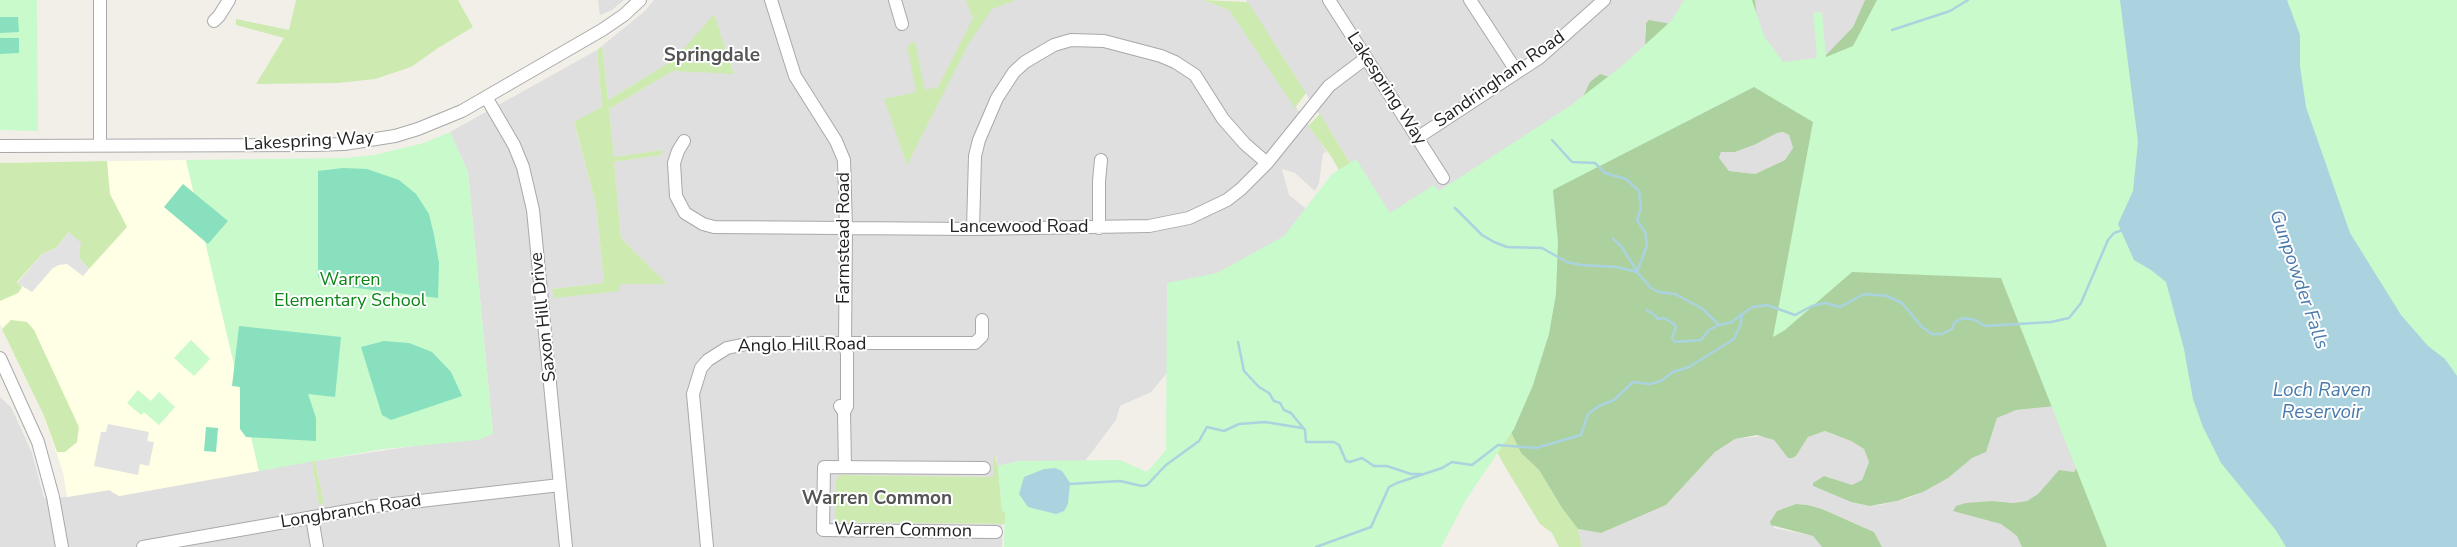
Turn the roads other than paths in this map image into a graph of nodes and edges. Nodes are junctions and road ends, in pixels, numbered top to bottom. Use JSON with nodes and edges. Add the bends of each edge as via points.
{"nodes":[{"id":1,"x":100,"y":0,"type":"edge"},
{"id":2,"x":229,"y":0,"type":"edge"},
{"id":3,"x":640,"y":0,"type":"edge"},
{"id":4,"x":772,"y":0,"type":"edge"},
{"id":5,"x":895,"y":0,"type":"edge"},
{"id":6,"x":1329,"y":0,"type":"edge"},
{"id":7,"x":1470,"y":0,"type":"edge"},
{"id":8,"x":1604,"y":0,"type":"edge"},
{"id":9,"x":214,"y":21,"type":"dead end"},
{"id":10,"x":902,"y":24,"type":"dead end"},
{"id":11,"x":1366,"y":58,"type":"junction"},
{"id":12,"x":1517,"y":72,"type":"junction"},
{"id":13,"x":486,"y":97,"type":"junction"},
{"id":14,"x":1417,"y":138,"type":"junction"},
{"id":15,"x":684,"y":141,"type":"dead end"},
{"id":16,"x":100,"y":145,"type":"junction"},
{"id":17,"x":0,"y":146,"type":"edge"},
{"id":18,"x":1101,"y":160,"type":"dead end"},
{"id":19,"x":1267,"y":163,"type":"junction"},
{"id":20,"x":1443,"y":178,"type":"dead end"},
{"id":21,"x":846,"y":228,"type":"junction"},
{"id":22,"x":1099,"y":228,"type":"junction"},
{"id":23,"x":972,"y":229,"type":"junction"},
{"id":24,"x":982,"y":320,"type":"dead end"},
{"id":25,"x":845,"y":344,"type":"junction"},
{"id":26,"x":0,"y":358,"type":"edge"},
{"id":27,"x":4,"y":380,"type":"edge"},
{"id":28,"x":844,"y":467,"type":"junction"},
{"id":29,"x":984,"y":468,"type":"dead end"},
{"id":30,"x":560,"y":485,"type":"junction"},
{"id":31,"x":312,"y":517,"type":"junction"},
{"id":32,"x":996,"y":532,"type":"dead end"},
{"id":33,"x":62,"y":547,"type":"edge"},
{"id":34,"x":143,"y":547,"type":"edge"},
{"id":35,"x":317,"y":547,"type":"edge"},
{"id":36,"x":566,"y":547,"type":"edge"},
{"id":37,"x":707,"y":547,"type":"edge"}],
"edges":[{"from":1,"to":16,"type":"street"},
{"from":2,"to":9,"type":"street"},
{"from":3,"to":13,"type":"street","name":"Lakespring Way","via":[[602,30]]},
{"from":4,"to":21,"type":"street","name":"Farmstead Road","via":[[795,76],[842,151],[846,172]]},
{"from":5,"to":10,"type":"street"},
{"from":6,"to":11,"type":"street","name":"Lakespring Way"},
{"from":7,"to":12,"type":"street"},
{"from":8,"to":12,"type":"street","name":"Sandringham Road","via":[[1556,45]]},
{"from":11,"to":14,"type":"street","name":"Lakespring Way"},
{"from":11,"to":19,"type":"street","name":"Lancewood Road","via":[[1328,86]]},
{"from":12,"to":14,"type":"street","name":"Sandringham Road"},
{"from":13,"to":16,"type":"street","name":"Lakespring Way","via":[[443,120],[369,141],[301,145]]},
{"from":13,"to":30,"type":"street","name":"Saxon Hill Drive","via":[[514,145],[534,210]]},
{"from":14,"to":20,"type":"street","name":"Lakespring Way"},
{"from":15,"to":21,"type":"street","name":"Lancewood Road","via":[[678,151],[674,176],[676,196],[686,213],[694,219],[714,227]]},
{"from":16,"to":17,"type":"street","name":"Lakespring Way"},
{"from":18,"to":22,"type":"street"},
{"from":19,"to":22,"type":"street","name":"Lancewood Road","via":[[1227,200],[1189,218],[1149,226]]},
{"from":19,"to":23,"type":"street","via":[[1223,119],[1194,76],[1175,62],[1104,41],[1070,40],[1054,45],[1025,62],[1014,72],[997,98],[975,156]]},
{"from":21,"to":23,"type":"street","name":"Lancewood Road"},
{"from":21,"to":25,"type":"street","name":"Farmstead Road"},
{"from":22,"to":23,"type":"street","name":"Lancewood Road"},
{"from":24,"to":25,"type":"street","name":"Anglo Hill Road","via":[[982,336],[975,343]]},
{"from":25,"to":28,"type":"street","name":"Farmstead Road","via":[[848,354]]},
{"from":25,"to":37,"type":"street","name":"Anglo Hill Road","via":[[738,344],[718,353],[701,368],[693,394],[693,410]]},
{"from":26,"to":27,"type":"street"},
{"from":27,"to":33,"type":"street","via":[[35,436],[45,465]]},
{"from":28,"to":29,"type":"street","name":"Warren Common"},
{"from":28,"to":32,"type":"street","name":"Warren Common","via":[[824,467],[823,530]]},
{"from":30,"to":31,"type":"street","name":"Longbranch Road","via":[[402,502]]},
{"from":30,"to":36,"type":"street","name":"Saxon Hill Drive"},
{"from":31,"to":34,"type":"street","name":"Longbranch Road"},
{"from":31,"to":35,"type":"street"}]}
